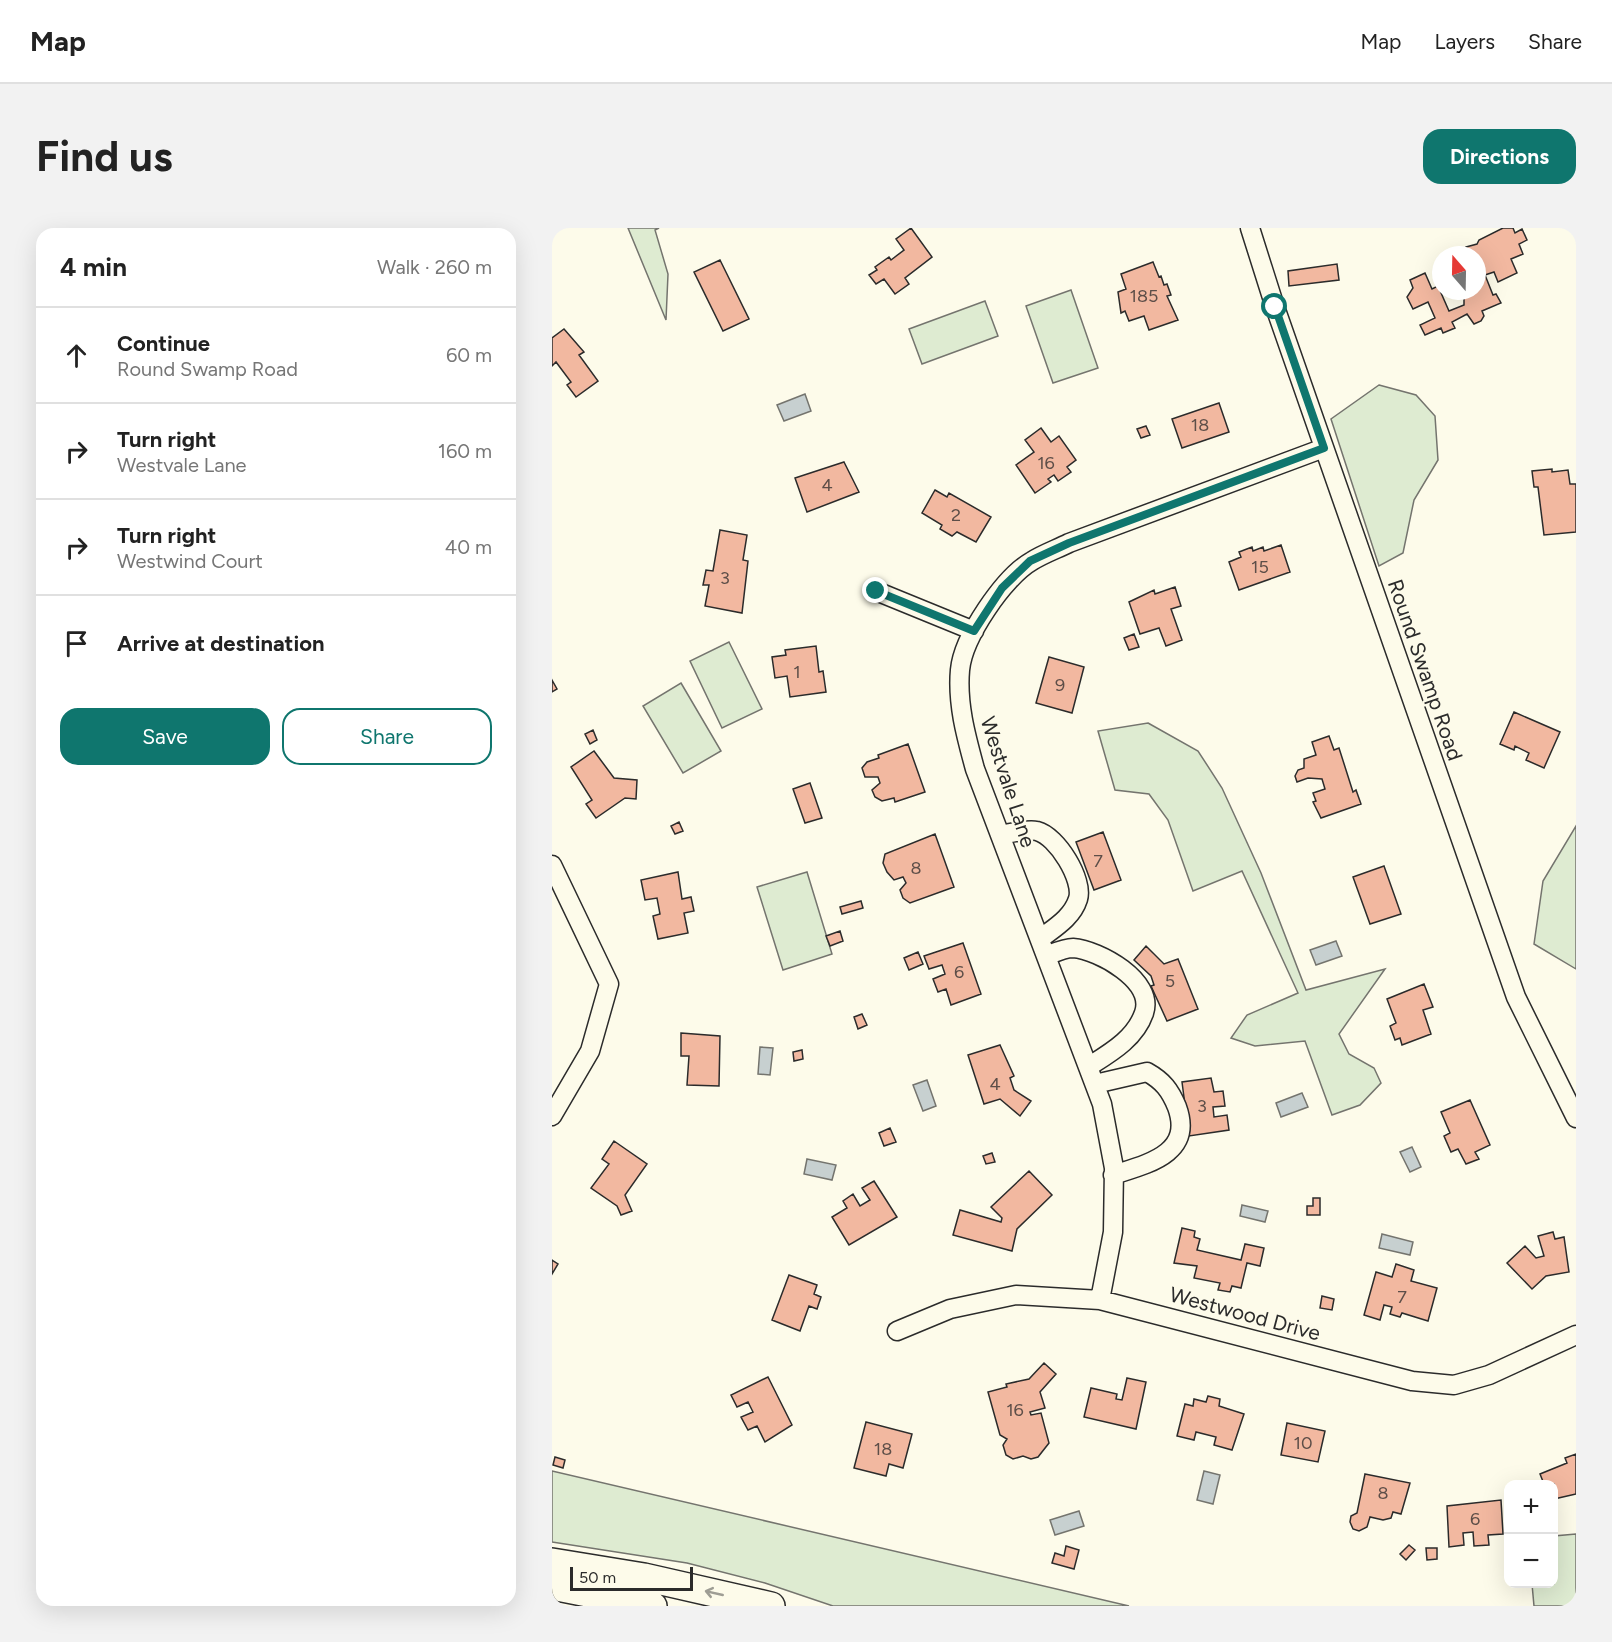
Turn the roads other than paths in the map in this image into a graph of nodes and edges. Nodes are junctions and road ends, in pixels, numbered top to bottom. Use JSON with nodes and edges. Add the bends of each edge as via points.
{"nodes":[{"id":1,"x":1250,"y":228,"type":"edge"},
{"id":2,"x":1324,"y":448,"type":"junction"},
{"id":3,"x":876,"y":591,"type":"dead end"},
{"id":4,"x":974,"y":631,"type":"junction"},
{"id":5,"x":1000,"y":834,"type":"junction"},
{"id":6,"x":552,"y":865,"type":"edge"},
{"id":7,"x":1043,"y":947,"type":"junction"},
{"id":8,"x":1091,"y":1075,"type":"junction"},
{"id":9,"x":552,"y":1116,"type":"edge"},
{"id":10,"x":1576,"y":1118,"type":"edge"},
{"id":11,"x":1113,"y":1175,"type":"junction"},
{"id":12,"x":1100,"y":1300,"type":"junction"},
{"id":13,"x":897,"y":1331,"type":"dead end"},
{"id":14,"x":1576,"y":1335,"type":"edge"},
{"id":15,"x":552,"y":1562,"type":"edge"},
{"id":16,"x":552,"y":1586,"type":"edge"},
{"id":17,"x":653,"y":1606,"type":"edge"},
{"id":18,"x":771,"y":1606,"type":"edge"}],
"edges":[{"from":1,"to":2,"type":"street","name":"Round Swamp Road"},
{"from":2,"to":4,"type":"street","name":"Westvale Lane","via":[[1030,561],[1002,588]]},
{"from":2,"to":10,"type":"street","name":"Round Swamp Road","via":[[1515,997]]},
{"from":3,"to":4,"type":"street"},
{"from":4,"to":5,"type":"street","name":"Westvale Lane","via":[[960,668],[962,719],[975,769]]},
{"from":5,"to":7,"type":"street","name":"Westvale Lane"},
{"from":5,"to":7,"type":"street","via":[[1039,832],[1053,840],[1079,884],[1078,898],[1065,921]]},
{"from":6,"to":9,"type":"street","via":[[609,984],[590,1052]]},
{"from":7,"to":8,"type":"street","name":"Westvale Lane"},
{"from":7,"to":8,"type":"street","via":[[1090,952],[1137,981],[1145,1000],[1145,1011],[1137,1026]]},
{"from":8,"to":11,"type":"street","name":"Westvale Lane","via":[[1102,1104]]},
{"from":8,"to":11,"type":"street","via":[[1148,1072],[1172,1094],[1179,1115],[1180,1134],[1163,1156]]},
{"from":11,"to":12,"type":"street","name":"Westvale Lane","via":[[1113,1233]]},
{"from":12,"to":13,"type":"street","name":"Westwood Drive","via":[[1016,1295],[950,1309]]},
{"from":12,"to":14,"type":"street","name":"Westwood Drive","via":[[1412,1381],[1454,1385],[1489,1375]]},
{"from":18,"to":15,"type":"highway","one_way":true,"via":[[644,1577]]},
{"from":16,"to":17,"type":"highway"}]}
